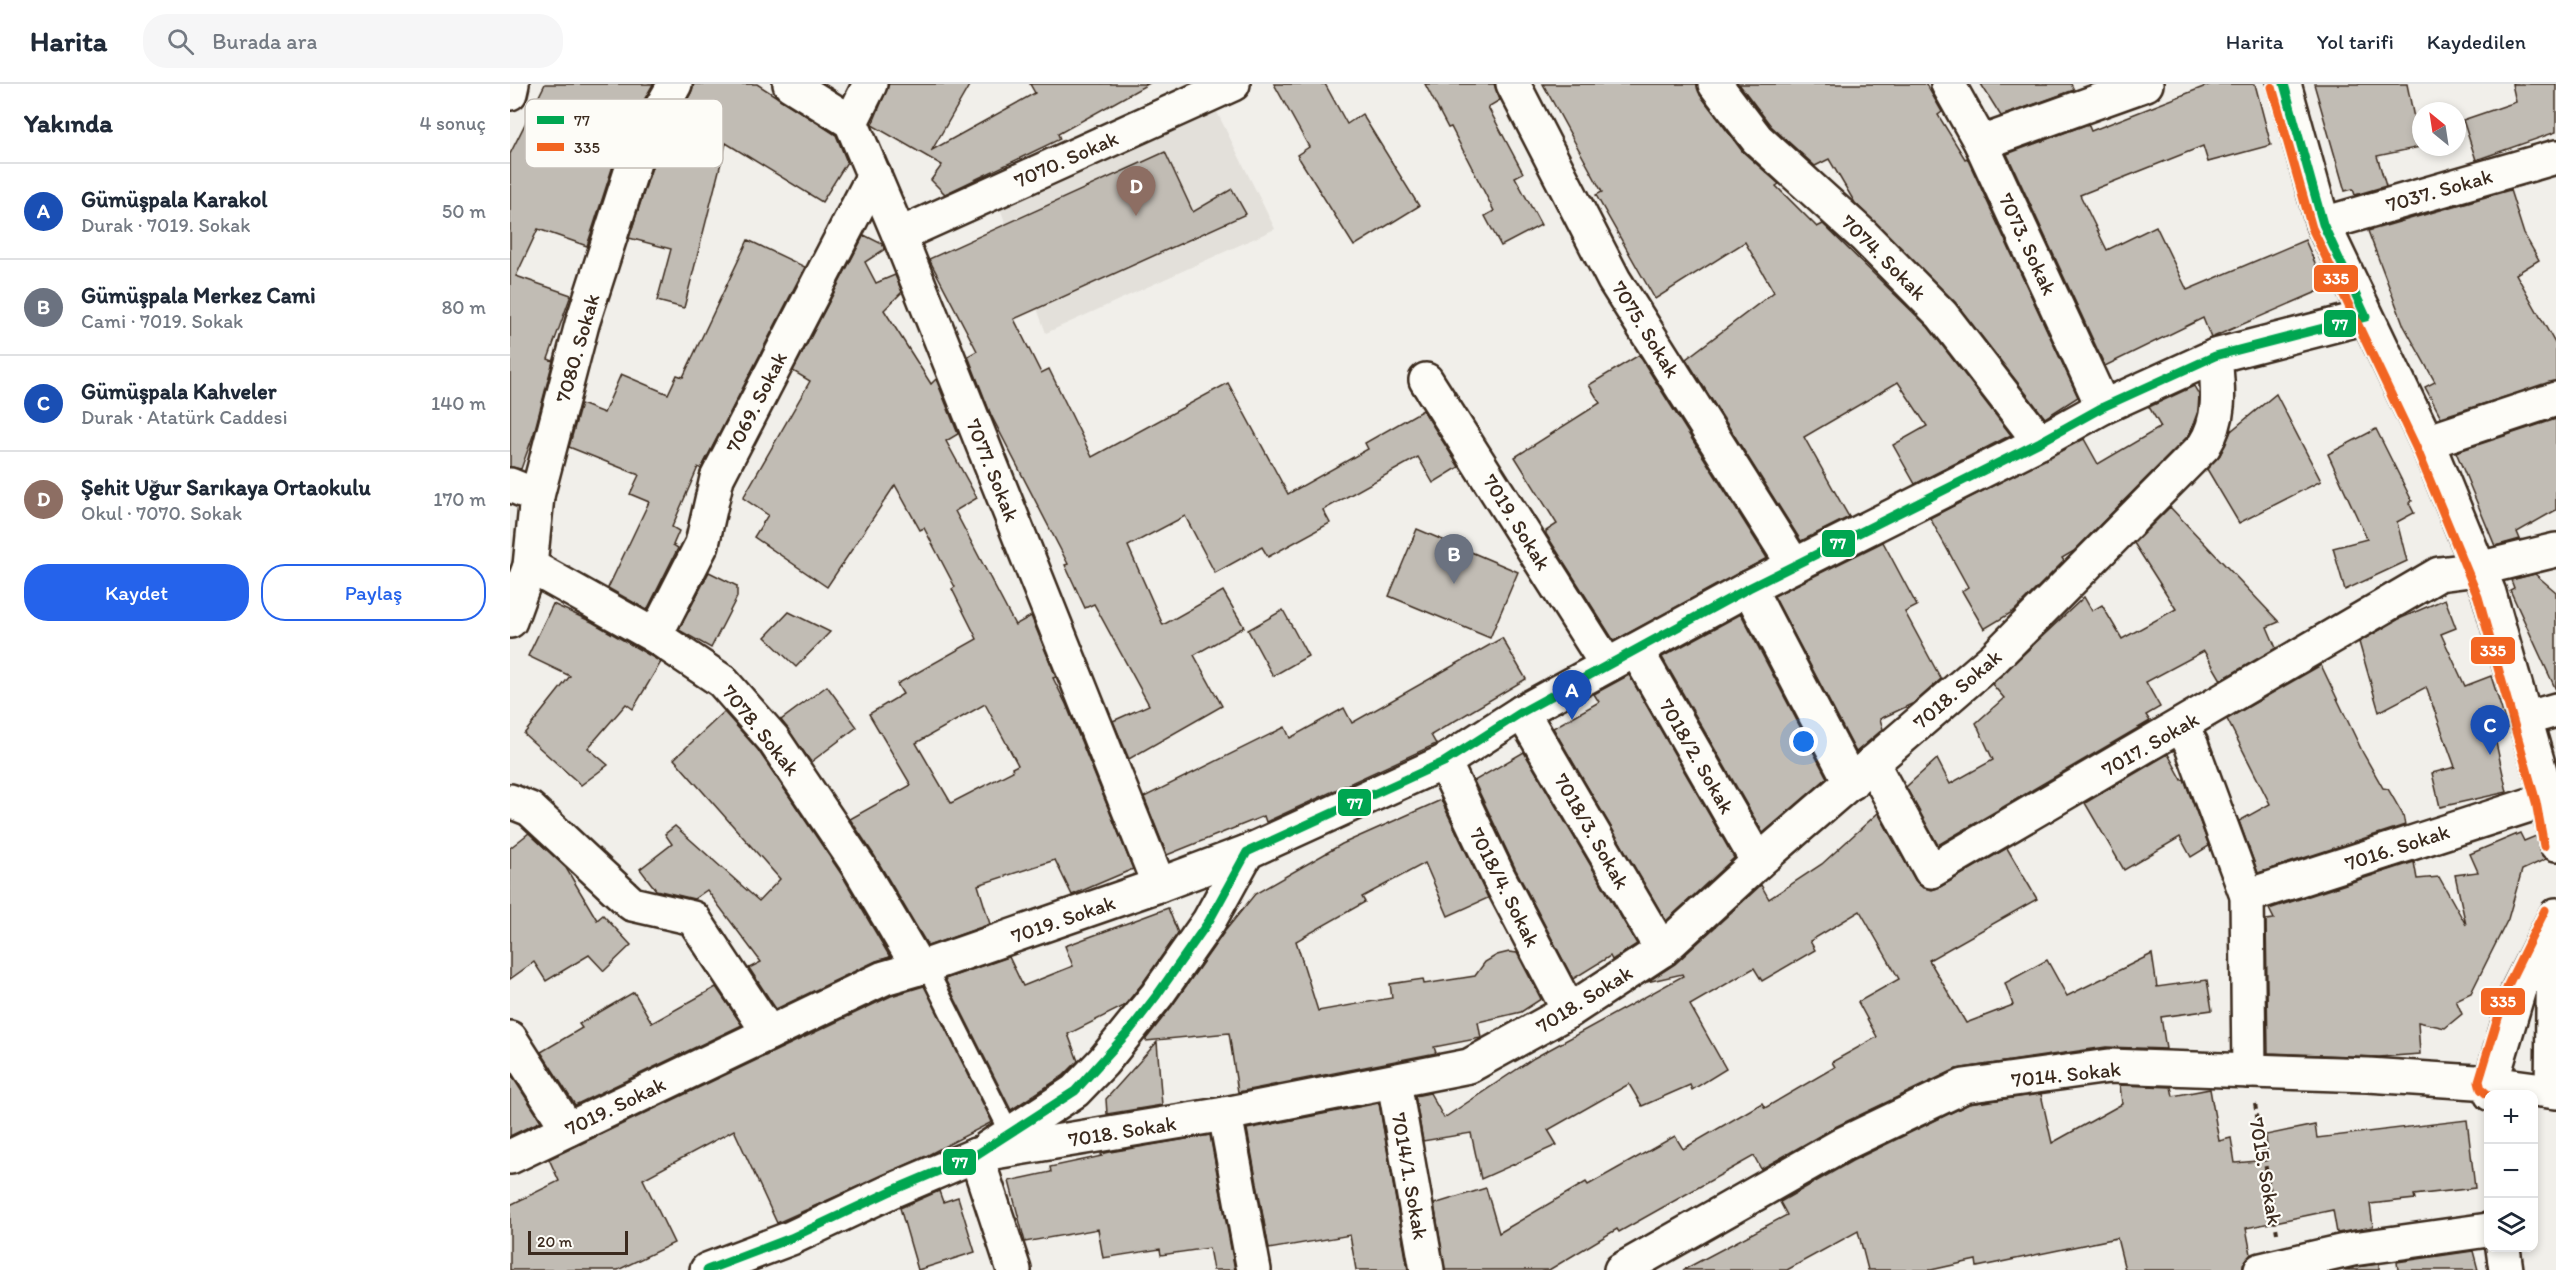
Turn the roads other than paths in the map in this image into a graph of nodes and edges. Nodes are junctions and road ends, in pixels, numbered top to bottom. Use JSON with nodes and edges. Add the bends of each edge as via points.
{"nodes":[{"id":1,"x":512,"y":84,"type":"edge"},
{"id":2,"x":675,"y":84,"type":"edge"},
{"id":3,"x":790,"y":84,"type":"edge"},
{"id":4,"x":870,"y":84,"type":"edge"},
{"id":5,"x":1233,"y":84,"type":"edge"},
{"id":6,"x":1513,"y":84,"type":"edge"},
{"id":7,"x":1715,"y":84,"type":"edge"},
{"id":8,"x":1948,"y":84,"type":"edge"},
{"id":9,"x":2146,"y":84,"type":"edge"},
{"id":10,"x":2284,"y":84,"type":"edge"},
{"id":11,"x":510,"y":93,"type":"edge"},
{"id":12,"x":1189,"y":93,"type":"edge"},
{"id":13,"x":666,"y":99,"type":"edge"},
{"id":14,"x":850,"y":122,"type":"junction"},
{"id":15,"x":1981,"y":143,"type":"junction"},
{"id":16,"x":2556,"y":157,"type":"edge"},
{"id":17,"x":632,"y":168,"type":"edge"},
{"id":18,"x":874,"y":175,"type":"junction"},
{"id":19,"x":2323,"y":224,"type":"junction"},
{"id":20,"x":899,"y":235,"type":"junction"},
{"id":21,"x":2366,"y":317,"type":"junction"},
{"id":22,"x":2215,"y":356,"type":"junction"},
{"id":23,"x":1426,"y":380,"type":"dead end"},
{"id":24,"x":2556,"y":399,"type":"edge"},
{"id":25,"x":2103,"y":407,"type":"junction"},
{"id":26,"x":2040,"y":442,"type":"junction"},
{"id":27,"x":2427,"y":442,"type":"junction"},
{"id":28,"x":524,"y":491,"type":"edge"},
{"id":29,"x":2556,"y":550,"type":"edge"},
{"id":30,"x":1794,"y":565,"type":"junction"},
{"id":31,"x":530,"y":566,"type":"junction"},
{"id":32,"x":2478,"y":569,"type":"junction"},
{"id":33,"x":1749,"y":588,"type":"junction"},
{"id":34,"x":510,"y":621,"type":"edge"},
{"id":35,"x":655,"y":636,"type":"junction"},
{"id":36,"x":1636,"y":650,"type":"junction"},
{"id":37,"x":1607,"y":664,"type":"junction"},
{"id":38,"x":2556,"y":710,"type":"edge"},
{"id":39,"x":1522,"y":712,"type":"junction"},
{"id":40,"x":2525,"y":719,"type":"junction"},
{"id":41,"x":2181,"y":726,"type":"junction"},
{"id":42,"x":1444,"y":762,"type":"junction"},
{"id":43,"x":1862,"y":773,"type":"junction"},
{"id":44,"x":2548,"y":799,"type":"junction"},
{"id":45,"x":510,"y":801,"type":"edge"},
{"id":46,"x":2556,"y":844,"type":"edge"},
{"id":47,"x":1247,"y":852,"type":"junction"},
{"id":48,"x":1758,"y":862,"type":"junction"},
{"id":49,"x":1159,"y":885,"type":"junction"},
{"id":50,"x":2247,"y":896,"type":"junction"},
{"id":51,"x":2555,"y":918,"type":"edge"},
{"id":52,"x":1662,"y":950,"type":"junction"},
{"id":53,"x":923,"y":967,"type":"junction"},
{"id":54,"x":1569,"y":1011,"type":"junction"},
{"id":55,"x":769,"y":1033,"type":"junction"},
{"id":56,"x":510,"y":1038,"type":"edge"},
{"id":57,"x":2249,"y":1071,"type":"junction"},
{"id":58,"x":1394,"y":1082,"type":"junction"},
{"id":59,"x":2491,"y":1089,"type":"edge"},
{"id":60,"x":2554,"y":1091,"type":"edge"},
{"id":61,"x":1225,"y":1114,"type":"junction"},
{"id":62,"x":568,"y":1129,"type":"junction"},
{"id":63,"x":1010,"y":1133,"type":"junction"},
{"id":64,"x":976,"y":1155,"type":"junction"},
{"id":65,"x":510,"y":1157,"type":"edge"},
{"id":66,"x":2484,"y":1231,"type":"edge"},
{"id":67,"x":2504,"y":1252,"type":"edge"},
{"id":68,"x":2276,"y":1268,"type":"edge"},
{"id":69,"x":717,"y":1269,"type":"edge"},
{"id":70,"x":1014,"y":1270,"type":"edge"},
{"id":71,"x":1254,"y":1270,"type":"edge"},
{"id":72,"x":1427,"y":1270,"type":"edge"},
{"id":73,"x":1621,"y":1270,"type":"edge"},
{"id":74,"x":2506,"y":1270,"type":"edge"}],
"edges":[{"from":1,"to":11,"type":"street"},
{"from":2,"to":13,"type":"street","name":"7080. Sokak"},
{"from":3,"to":14,"type":"street"},
{"from":4,"to":14,"type":"street"},
{"from":5,"to":12,"type":"street","name":"7070. Sokak"},
{"from":6,"to":30,"type":"street","name":"7075. Sokak","via":[[1614,280]]},
{"from":7,"to":26,"type":"street","name":"7074. Sokak","via":[[1757,139],[1864,236],[1942,315]]},
{"from":8,"to":15,"type":"street","name":"7073. Sokak"},
{"from":9,"to":15,"type":"street"},
{"from":10,"to":19,"type":"street"},
{"from":12,"to":20,"type":"street","name":"7070. Sokak"},
{"from":14,"to":18,"type":"street","name":"7077. Sokak"},
{"from":15,"to":25,"type":"street","name":"7073. Sokak"},
{"from":16,"to":19,"type":"street","name":"7037. Sokak"},
{"from":17,"to":28,"type":"street","name":"7080. Sokak"},
{"from":18,"to":20,"type":"street","name":"7077. Sokak"},
{"from":18,"to":35,"type":"street","name":"7069. Sokak","via":[[717,478],[702,544]]},
{"from":19,"to":21,"type":"street"},
{"from":20,"to":49,"type":"street","name":"7077. Sokak"},
{"from":21,"to":22,"type":"street","name":"7019. Sokak"},
{"from":21,"to":27,"type":"street"},
{"from":22,"to":25,"type":"street","name":"7019. Sokak"},
{"from":22,"to":43,"type":"street","name":"7018. Sokak","via":[[2217,421],[2204,446],[1994,658]]},
{"from":23,"to":37,"type":"street","name":"7019. Sokak"},
{"from":24,"to":27,"type":"street"},
{"from":25,"to":26,"type":"street","name":"7019. Sokak"},
{"from":26,"to":30,"type":"street","name":"7019. Sokak"},
{"from":27,"to":32,"type":"street"},
{"from":28,"to":31,"type":"street","name":"7080. Sokak"},
{"from":29,"to":32,"type":"street","name":"7017. Sokak"},
{"from":30,"to":33,"type":"street","name":"7019. Sokak"},
{"from":31,"to":34,"type":"street","name":"7080. Sokak"},
{"from":31,"to":35,"type":"street","name":"7078. Sokak"},
{"from":32,"to":40,"type":"street","via":[[2489,593]]},
{"from":32,"to":41,"type":"street","name":"7017. Sokak","via":[[2439,574]]},
{"from":33,"to":36,"type":"street","name":"7019. Sokak"},
{"from":33,"to":43,"type":"street"},
{"from":35,"to":53,"type":"street","name":"7078. Sokak","via":[[722,681],[773,739]]},
{"from":36,"to":37,"type":"street","name":"7019. Sokak"},
{"from":36,"to":48,"type":"street","name":"7018/2. Sokak"},
{"from":37,"to":39,"type":"street","name":"7019. Sokak"},
{"from":38,"to":40,"type":"street"},
{"from":39,"to":42,"type":"street","name":"7019. Sokak"},
{"from":39,"to":52,"type":"street","name":"7018/3. Sokak"},
{"from":40,"to":44,"type":"street"},
{"from":41,"to":43,"type":"street","name":"7017. Sokak","via":[[1932,871]]},
{"from":41,"to":50,"type":"street"},
{"from":42,"to":47,"type":"street","name":"7019. Sokak"},
{"from":42,"to":54,"type":"street","name":"7018/4. Sokak"},
{"from":43,"to":48,"type":"street","name":"7018. Sokak"},
{"from":44,"to":46,"type":"street"},
{"from":44,"to":50,"type":"street","name":"7016. Sokak"},
{"from":45,"to":55,"type":"street","via":[[530,808],[632,904],[693,918]]},
{"from":47,"to":49,"type":"street","name":"7019. Sokak"},
{"from":47,"to":63,"type":"street","via":[[1209,921],[1130,1030],[1075,1091]]},
{"from":48,"to":52,"type":"street","name":"7018. Sokak"},
{"from":49,"to":53,"type":"street","name":"7019. Sokak"},
{"from":50,"to":57,"type":"street"},
{"from":51,"to":59,"type":"street","via":[[2519,988]]},
{"from":51,"to":60,"type":"street"},
{"from":52,"to":54,"type":"street","name":"7018. Sokak"},
{"from":53,"to":55,"type":"street","name":"7019. Sokak","via":[[884,978]]},
{"from":53,"to":63,"type":"lane"},
{"from":54,"to":58,"type":"street","name":"7018. Sokak","via":[[1469,1066]]},
{"from":55,"to":62,"type":"street","name":"7019. Sokak"},
{"from":56,"to":62,"type":"street"},
{"from":57,"to":59,"type":"street","name":"7014. Sokak","via":[[2368,1075]]},
{"from":57,"to":73,"type":"street","name":"7014. Sokak","via":[[2109,1066],[1964,1086],[1843,1144]]},
{"from":58,"to":61,"type":"street","name":"7018. Sokak"},
{"from":58,"to":72,"type":"street","name":"7014/1. Sokak"},
{"from":59,"to":60,"type":"street","name":"7014. Sokak"},
{"from":61,"to":64,"type":"street","name":"7018. Sokak"},
{"from":61,"to":71,"type":"street"},
{"from":62,"to":65,"type":"street","name":"7019. Sokak"},
{"from":63,"to":64,"type":"street"},
{"from":64,"to":69,"type":"street","name":"7018. Sokak"},
{"from":64,"to":70,"type":"street"},
{"from":66,"to":68,"type":"street","via":[[2353,1249]]},
{"from":67,"to":74,"type":"street"}]}
